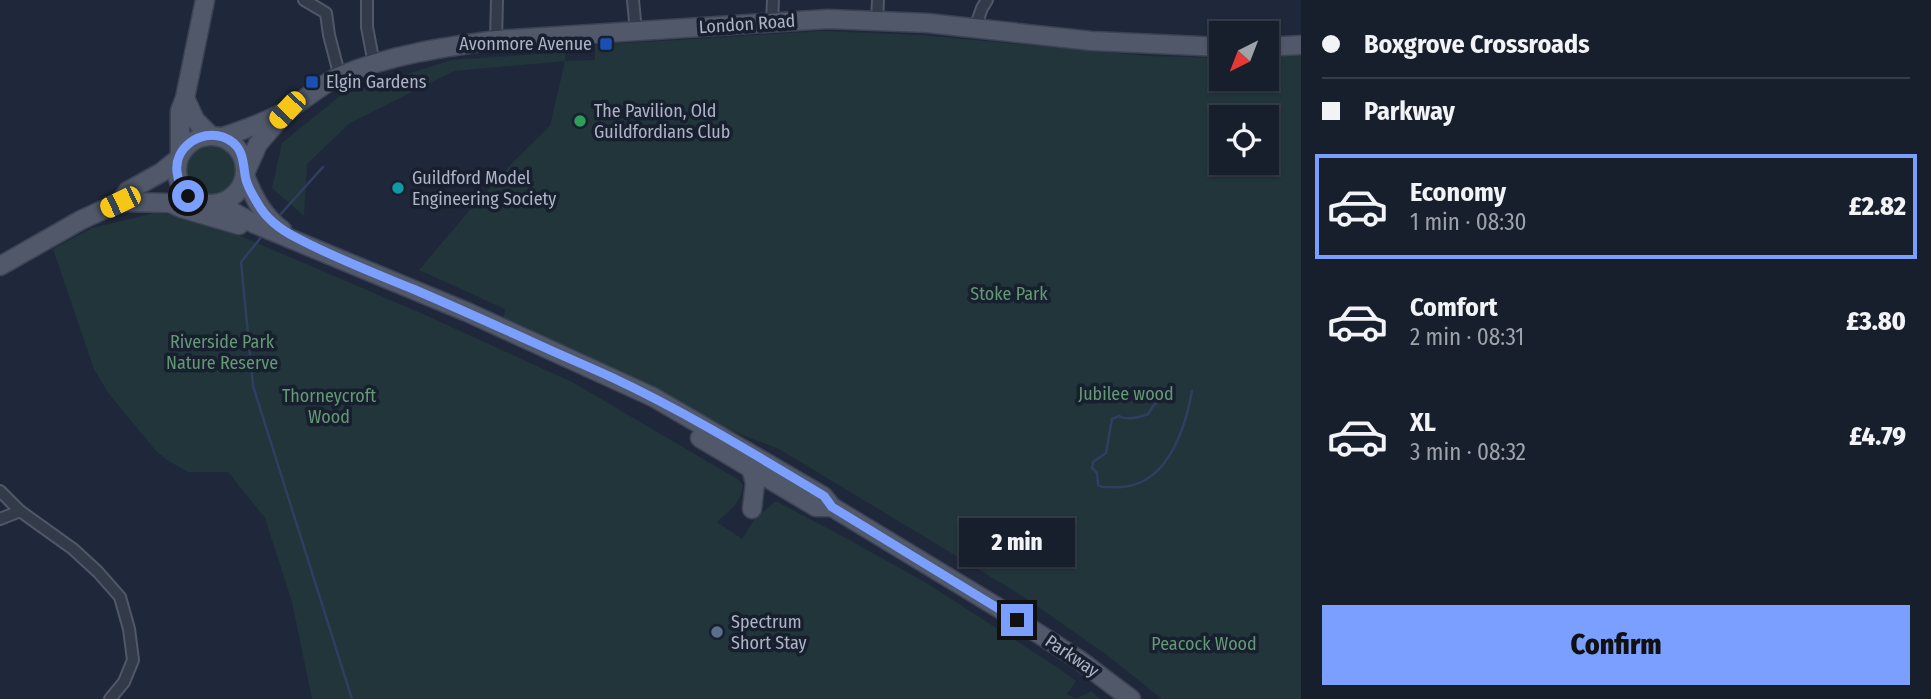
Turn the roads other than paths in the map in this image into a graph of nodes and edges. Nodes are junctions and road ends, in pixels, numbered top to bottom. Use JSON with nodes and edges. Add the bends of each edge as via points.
{"nodes":[{"id":1,"x":205,"y":0,"type":"edge"},
{"id":2,"x":304,"y":0,"type":"edge"},
{"id":3,"x":367,"y":0,"type":"edge"},
{"id":4,"x":497,"y":0,"type":"edge"},
{"id":5,"x":633,"y":0,"type":"edge"},
{"id":6,"x":773,"y":0,"type":"edge"},
{"id":7,"x":878,"y":0,"type":"edge"},
{"id":8,"x":987,"y":0,"type":"edge"},
{"id":9,"x":877,"y":21,"type":"junction"},
{"id":10,"x":772,"y":23,"type":"junction"},
{"id":11,"x":975,"y":28,"type":"junction"},
{"id":12,"x":636,"y":31,"type":"junction"},
{"id":13,"x":496,"y":40,"type":"junction"},
{"id":14,"x":1301,"y":45,"type":"edge"},
{"id":15,"x":1209,"y":46,"type":"edge"},
{"id":16,"x":1279,"y":46,"type":"edge"},
{"id":17,"x":374,"y":64,"type":"junction"},
{"id":18,"x":340,"y":76,"type":"junction"},
{"id":19,"x":185,"y":98,"type":"junction"},
{"id":20,"x":287,"y":110,"type":"junction"},
{"id":21,"x":216,"y":136,"type":"junction"},
{"id":22,"x":179,"y":157,"type":"junction"},
{"id":23,"x":245,"y":174,"type":"junction"},
{"id":24,"x":120,"y":202,"type":"junction"},
{"id":25,"x":198,"y":202,"type":"junction"},
{"id":26,"x":170,"y":203,"type":"junction"},
{"id":27,"x":218,"y":204,"type":"junction"},
{"id":28,"x":319,"y":250,"type":"junction"},
{"id":29,"x":0,"y":266,"type":"edge"},
{"id":30,"x":540,"y":346,"type":"junction"},
{"id":31,"x":751,"y":468,"type":"junction"},
{"id":32,"x":0,"y":491,"type":"edge"},
{"id":33,"x":832,"y":507,"type":"junction"},
{"id":34,"x":752,"y":509,"type":"dead end"},
{"id":35,"x":20,"y":511,"type":"junction"},
{"id":36,"x":0,"y":519,"type":"edge"},
{"id":37,"x":110,"y":699,"type":"edge"},
{"id":38,"x":1132,"y":699,"type":"edge"}],
"edges":[{"from":1,"to":19,"type":"main road"},
{"from":2,"to":18,"type":"street","via":[[326,13]]},
{"from":3,"to":17,"type":"street"},
{"from":4,"to":13,"type":"street"},
{"from":5,"to":12,"type":"street"},
{"from":6,"to":10,"type":"street"},
{"from":7,"to":9,"type":"street"},
{"from":8,"to":11,"type":"street"},
{"from":9,"to":10,"type":"main road","name":"London Road"},
{"from":9,"to":11,"type":"main road","name":"London Road"},
{"from":10,"to":12,"type":"main road","name":"London Road"},
{"from":11,"to":15,"type":"main road","name":"London Road","via":[[1092,41]]},
{"from":12,"to":13,"type":"main road","name":"London Road"},
{"from":13,"to":17,"type":"main road","name":"London Road"},
{"from":14,"to":16,"type":"main road"},
{"from":17,"to":18,"type":"main road","name":"London Road"},
{"from":18,"to":20,"type":"main road","name":"London Road"},
{"from":19,"to":21,"type":"main road","via":[[195,120]]},
{"from":19,"to":22,"type":"main road","via":[[180,111]]},
{"from":20,"to":21,"type":"main road","name":"London Road","via":[[249,128]]},
{"from":20,"to":23,"type":"main road","name":"London Road","via":[[258,144]]},
{"from":21,"to":22,"type":"main road","via":[[189,143]]},
{"from":21,"to":23,"type":"main road","via":[[239,150]]},
{"from":22,"to":24,"type":"main road","via":[[128,191]]},
{"from":22,"to":25,"type":"main road","via":[[180,186]]},
{"from":23,"to":27,"type":"main road","via":[[238,192]]},
{"from":23,"to":28,"type":"main road","via":[[258,205],[273,223]]},
{"from":24,"to":26,"type":"main road"},
{"from":24,"to":29,"type":"main road"},
{"from":25,"to":26,"type":"main road","via":[[182,199]]},
{"from":25,"to":27,"type":"main road"},
{"from":26,"to":28,"type":"main road"},
{"from":27,"to":28,"type":"main road"},
{"from":28,"to":30,"type":"main road","name":"Parkway"},
{"from":30,"to":31,"type":"main road","name":"Parkway"},
{"from":30,"to":33,"type":"main road","name":"Parkway","via":[[653,397],[824,496]]},
{"from":31,"to":33,"type":"main road","name":"Parkway","via":[[817,507]]},
{"from":31,"to":34,"type":"main road","via":[[755,483]]},
{"from":32,"to":35,"type":"street"},
{"from":33,"to":38,"type":"main road","name":"Parkway","via":[[997,607]]},
{"from":35,"to":36,"type":"street"},
{"from":35,"to":37,"type":"street","via":[[73,549],[120,597],[133,660]]}]}
